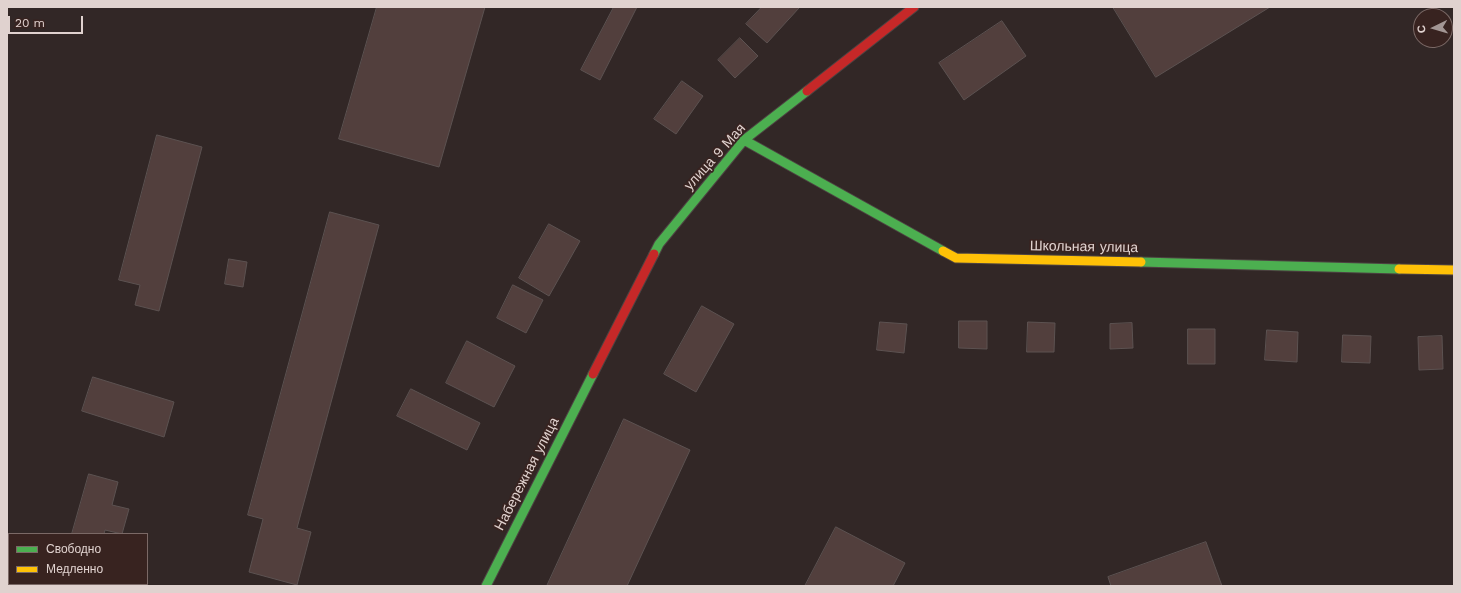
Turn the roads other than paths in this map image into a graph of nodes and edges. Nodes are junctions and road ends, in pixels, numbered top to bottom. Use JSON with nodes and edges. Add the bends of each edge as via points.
{"nodes":[{"id":1,"x":914,"y":7,"type":"edge"},
{"id":2,"x":744,"y":140,"type":"junction"},
{"id":3,"x":1454,"y":270,"type":"edge"},
{"id":4,"x":593,"y":374,"type":"joint"},
{"id":5,"x":486,"y":586,"type":"edge"}],
"edges":[{"from":1,"to":2,"type":"street","name":"улица 9 Мая"},
{"from":2,"to":3,"type":"street","name":"Школьная улица","via":[[956,258]]},
{"from":2,"to":4,"type":"street","name":"улица 9 Мая","via":[[659,244]]},
{"from":4,"to":5,"type":"street","name":"Набережная улица"}]}
